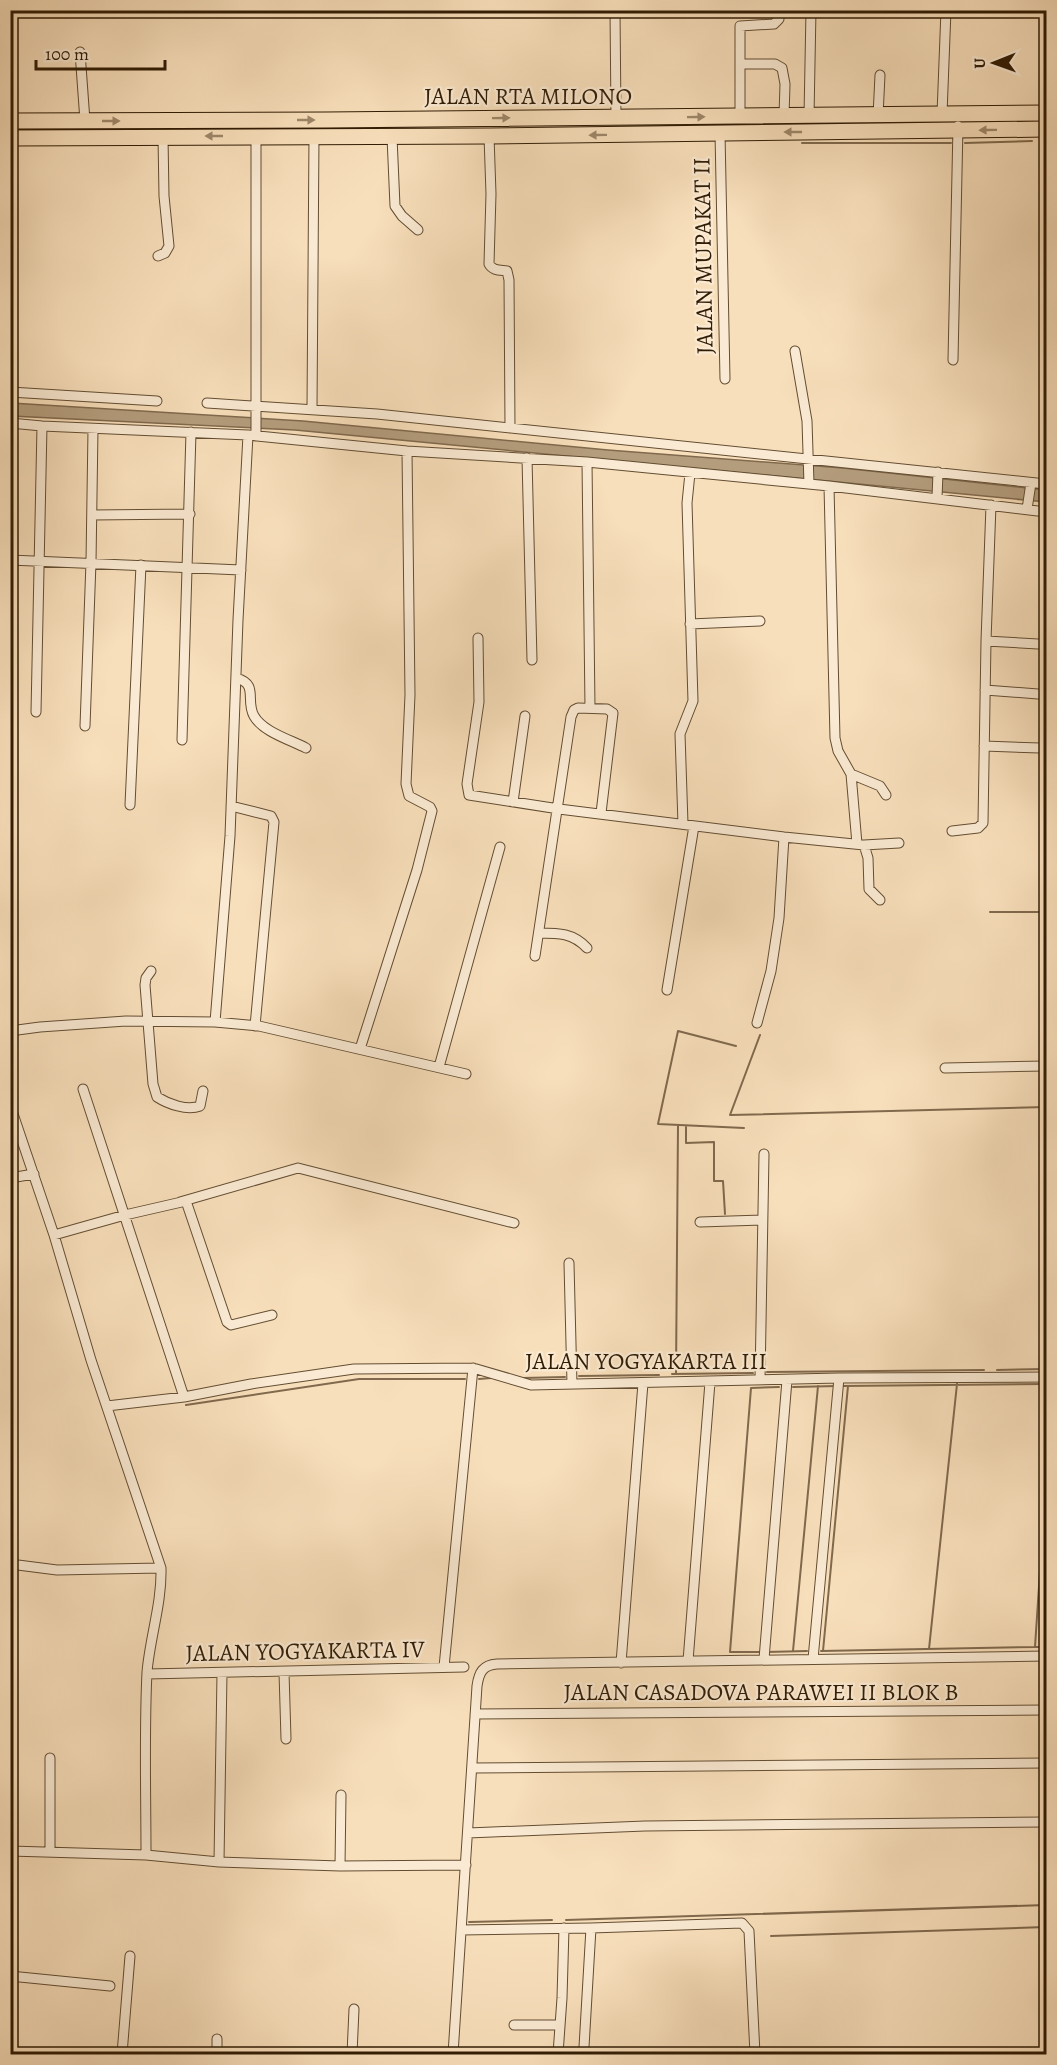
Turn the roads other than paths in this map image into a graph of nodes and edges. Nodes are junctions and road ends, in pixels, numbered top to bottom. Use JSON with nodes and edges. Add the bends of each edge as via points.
{"nodes":[{"id":1,"x":615,"y":10,"type":"edge"},
{"id":2,"x":779,"y":10,"type":"edge"},
{"id":3,"x":811,"y":10,"type":"edge"},
{"id":4,"x":946,"y":10,"type":"edge"},
{"id":5,"x":80,"y":52,"type":"dead end"},
{"id":6,"x":740,"y":64,"type":"junction"},
{"id":7,"x":880,"y":75,"type":"dead end"},
{"id":8,"x":1047,"y":113,"type":"edge"},
{"id":9,"x":942,"y":114,"type":"junction"},
{"id":10,"x":741,"y":116,"type":"junction"},
{"id":11,"x":784,"y":116,"type":"junction"},
{"id":12,"x":810,"y":116,"type":"junction"},
{"id":13,"x":878,"y":116,"type":"junction"},
{"id":14,"x":616,"y":117,"type":"junction"},
{"id":15,"x":650,"y":117,"type":"junction"},
{"id":16,"x":11,"y":121,"type":"edge"},
{"id":17,"x":141,"y":121,"type":"junction"},
{"id":18,"x":85,"y":122,"type":"junction"},
{"id":19,"x":958,"y":122,"type":"junction"},
{"id":20,"x":1047,"y":129,"type":"edge"},
{"id":21,"x":720,"y":133,"type":"junction"},
{"id":22,"x":650,"y":134,"type":"junction"},
{"id":23,"x":256,"y":136,"type":"junction"},
{"id":24,"x":314,"y":136,"type":"junction"},
{"id":25,"x":489,"y":136,"type":"junction"},
{"id":26,"x":141,"y":137,"type":"junction"},
{"id":27,"x":163,"y":137,"type":"junction"},
{"id":28,"x":392,"y":137,"type":"junction"},
{"id":29,"x":11,"y":138,"type":"edge"},
{"id":30,"x":10,"y":156,"type":"edge"},
{"id":31,"x":418,"y":230,"type":"dead end"},
{"id":32,"x":158,"y":256,"type":"dead end"},
{"id":33,"x":795,"y":351,"type":"dead end"},
{"id":34,"x":953,"y":360,"type":"dead end"},
{"id":35,"x":725,"y":379,"type":"dead end"},
{"id":36,"x":10,"y":392,"type":"edge"},
{"id":37,"x":157,"y":401,"type":"dead end"},
{"id":38,"x":207,"y":403,"type":"dead end"},
{"id":39,"x":256,"y":409,"type":"junction"},
{"id":40,"x":312,"y":409,"type":"junction"},
{"id":41,"x":10,"y":423,"type":"edge"},
{"id":42,"x":42,"y":426,"type":"junction"},
{"id":43,"x":510,"y":428,"type":"junction"},
{"id":44,"x":93,"y":429,"type":"junction"},
{"id":45,"x":191,"y":432,"type":"junction"},
{"id":46,"x":253,"y":432,"type":"junction"},
{"id":47,"x":407,"y":451,"type":"junction"},
{"id":48,"x":527,"y":458,"type":"junction"},
{"id":49,"x":586,"y":462,"type":"junction"},
{"id":50,"x":809,"y":471,"type":"junction"},
{"id":51,"x":690,"y":473,"type":"junction"},
{"id":52,"x":938,"y":484,"type":"junction"},
{"id":53,"x":1047,"y":484,"type":"edge"},
{"id":54,"x":1031,"y":485,"type":"junction"},
{"id":55,"x":829,"y":486,"type":"junction"},
{"id":56,"x":991,"y":505,"type":"junction"},
{"id":57,"x":1028,"y":507,"type":"junction"},
{"id":58,"x":1047,"y":512,"type":"edge"},
{"id":59,"x":190,"y":514,"type":"junction"},
{"id":60,"x":92,"y":515,"type":"junction"},
{"id":61,"x":10,"y":560,"type":"edge"},
{"id":62,"x":40,"y":560,"type":"junction"},
{"id":63,"x":91,"y":562,"type":"junction"},
{"id":64,"x":141,"y":565,"type":"junction"},
{"id":65,"x":189,"y":567,"type":"junction"},
{"id":66,"x":241,"y":570,"type":"junction"},
{"id":67,"x":760,"y":621,"type":"dead end"},
{"id":68,"x":690,"y":624,"type":"junction"},
{"id":69,"x":478,"y":638,"type":"dead end"},
{"id":70,"x":986,"y":641,"type":"junction"},
{"id":71,"x":1038,"y":644,"type":"dead end"},
{"id":72,"x":532,"y":660,"type":"dead end"},
{"id":73,"x":236,"y":678,"type":"junction"},
{"id":74,"x":985,"y":690,"type":"junction"},
{"id":75,"x":1038,"y":694,"type":"dead end"},
{"id":76,"x":590,"y":708,"type":"junction"},
{"id":77,"x":36,"y":712,"type":"dead end"},
{"id":78,"x":525,"y":716,"type":"dead end"},
{"id":79,"x":85,"y":726,"type":"dead end"},
{"id":80,"x":182,"y":740,"type":"dead end"},
{"id":81,"x":984,"y":746,"type":"junction"},
{"id":82,"x":306,"y":748,"type":"dead end"},
{"id":83,"x":1040,"y":748,"type":"dead end"},
{"id":84,"x":851,"y":774,"type":"junction"},
{"id":85,"x":886,"y":795,"type":"dead end"},
{"id":86,"x":513,"y":802,"type":"junction"},
{"id":87,"x":130,"y":805,"type":"dead end"},
{"id":88,"x":231,"y":806,"type":"junction"},
{"id":89,"x":559,"y":809,"type":"junction"},
{"id":90,"x":601,"y":813,"type":"junction"},
{"id":91,"x":683,"y":824,"type":"junction"},
{"id":92,"x":694,"y":826,"type":"junction"},
{"id":93,"x":952,"y":831,"type":"dead end"},
{"id":94,"x":784,"y":837,"type":"junction"},
{"id":95,"x":899,"y":843,"type":"dead end"},
{"id":96,"x":861,"y":845,"type":"junction"},
{"id":97,"x":500,"y":846,"type":"dead end"},
{"id":98,"x":880,"y":900,"type":"dead end"},
{"id":99,"x":539,"y":933,"type":"junction"},
{"id":100,"x":587,"y":948,"type":"dead end"},
{"id":101,"x":535,"y":956,"type":"dead end"},
{"id":102,"x":151,"y":971,"type":"dead end"},
{"id":103,"x":667,"y":990,"type":"dead end"},
{"id":104,"x":148,"y":1021,"type":"junction"},
{"id":105,"x":215,"y":1022,"type":"junction"},
{"id":106,"x":757,"y":1023,"type":"dead end"},
{"id":107,"x":255,"y":1026,"type":"junction"},
{"id":108,"x":10,"y":1031,"type":"edge"},
{"id":109,"x":360,"y":1049,"type":"junction"},
{"id":110,"x":1047,"y":1066,"type":"edge"},
{"id":111,"x":439,"y":1067,"type":"junction"},
{"id":112,"x":945,"y":1068,"type":"dead end"},
{"id":113,"x":466,"y":1074,"type":"dead end"},
{"id":114,"x":83,"y":1089,"type":"dead end"},
{"id":115,"x":203,"y":1091,"type":"dead end"},
{"id":116,"x":10,"y":1105,"type":"edge"},
{"id":117,"x":764,"y":1154,"type":"dead end"},
{"id":118,"x":34,"y":1174,"type":"junction"},
{"id":119,"x":10,"y":1178,"type":"edge"},
{"id":120,"x":180,"y":1202,"type":"junction"},
{"id":121,"x":125,"y":1215,"type":"junction"},
{"id":122,"x":762,"y":1220,"type":"junction"},
{"id":123,"x":700,"y":1222,"type":"dead end"},
{"id":124,"x":514,"y":1223,"type":"dead end"},
{"id":125,"x":54,"y":1235,"type":"junction"},
{"id":126,"x":569,"y":1263,"type":"dead end"},
{"id":127,"x":272,"y":1315,"type":"dead end"},
{"id":128,"x":473,"y":1368,"type":"junction"},
{"id":129,"x":1047,"y":1377,"type":"edge"},
{"id":130,"x":839,"y":1378,"type":"junction"},
{"id":131,"x":760,"y":1380,"type":"junction"},
{"id":132,"x":787,"y":1380,"type":"junction"},
{"id":133,"x":710,"y":1382,"type":"junction"},
{"id":134,"x":643,"y":1383,"type":"junction"},
{"id":135,"x":572,"y":1384,"type":"junction"},
{"id":136,"x":184,"y":1397,"type":"junction"},
{"id":137,"x":107,"y":1406,"type":"junction"},
{"id":138,"x":10,"y":1564,"type":"edge"},
{"id":139,"x":161,"y":1568,"type":"junction"},
{"id":140,"x":1047,"y":1656,"type":"edge"},
{"id":141,"x":764,"y":1659,"type":"junction"},
{"id":142,"x":813,"y":1659,"type":"junction"},
{"id":143,"x":688,"y":1661,"type":"junction"},
{"id":144,"x":621,"y":1663,"type":"junction"},
{"id":145,"x":444,"y":1667,"type":"junction"},
{"id":146,"x":464,"y":1667,"type":"dead end"},
{"id":147,"x":284,"y":1672,"type":"junction"},
{"id":148,"x":222,"y":1673,"type":"junction"},
{"id":149,"x":147,"y":1674,"type":"junction"},
{"id":150,"x":1047,"y":1710,"type":"edge"},
{"id":151,"x":475,"y":1714,"type":"junction"},
{"id":152,"x":285,"y":1739,"type":"dead end"},
{"id":153,"x":50,"y":1758,"type":"dead end"},
{"id":154,"x":1047,"y":1763,"type":"edge"},
{"id":155,"x":472,"y":1768,"type":"junction"},
{"id":156,"x":340,"y":1795,"type":"dead end"},
{"id":157,"x":1047,"y":1822,"type":"edge"},
{"id":158,"x":468,"y":1833,"type":"junction"},
{"id":159,"x":10,"y":1851,"type":"edge"},
{"id":160,"x":50,"y":1851,"type":"junction"},
{"id":161,"x":146,"y":1855,"type":"junction"},
{"id":162,"x":219,"y":1862,"type":"junction"},
{"id":163,"x":466,"y":1865,"type":"junction"},
{"id":164,"x":340,"y":1866,"type":"junction"},
{"id":165,"x":564,"y":1928,"type":"junction"},
{"id":166,"x":591,"y":1929,"type":"junction"},
{"id":167,"x":461,"y":1930,"type":"junction"},
{"id":168,"x":130,"y":1956,"type":"dead end"},
{"id":169,"x":10,"y":1976,"type":"edge"},
{"id":170,"x":110,"y":1986,"type":"dead end"},
{"id":171,"x":354,"y":2009,"type":"dead end"},
{"id":172,"x":514,"y":2025,"type":"dead end"},
{"id":173,"x":560,"y":2025,"type":"junction"},
{"id":174,"x":217,"y":2040,"type":"dead end"},
{"id":175,"x":584,"y":2047,"type":"dead end"},
{"id":176,"x":453,"y":2053,"type":"edge"},
{"id":177,"x":122,"y":2055,"type":"edge"},
{"id":178,"x":217,"y":2055,"type":"edge"},
{"id":179,"x":352,"y":2055,"type":"edge"},
{"id":180,"x":558,"y":2055,"type":"edge"},
{"id":181,"x":755,"y":2055,"type":"edge"}],
"edges":[{"from":1,"to":14,"type":"street"},
{"from":2,"to":6,"type":"street","via":[[774,24],[741,26]]},
{"from":3,"to":12,"type":"street"},
{"from":4,"to":9,"type":"street"},
{"from":5,"to":18,"type":"street"},
{"from":6,"to":10,"type":"street"},
{"from":6,"to":11,"type":"street","via":[[775,64],[782,68]]},
{"from":7,"to":13,"type":"street"},
{"from":8,"to":19,"type":"highway","name":"JALAN RTA MILONO"},
{"from":9,"to":13,"type":"highway","name":"JALAN RTA MILONO"},
{"from":9,"to":19,"type":"highway","name":"JALAN RTA MILONO"},
{"from":10,"to":11,"type":"highway","name":"JALAN RTA MILONO"},
{"from":15,"to":10,"type":"highway","name":"JALAN RTA MILONO","one_way":true},
{"from":11,"to":12,"type":"highway","name":"JALAN RTA MILONO"},
{"from":12,"to":13,"type":"highway","name":"JALAN RTA MILONO"},
{"from":14,"to":15,"type":"highway","name":"JALAN RTA MILONO"},
{"from":17,"to":14,"type":"highway","name":"JALAN RTA MILONO","one_way":true},
{"from":15,"to":22,"type":"highway"},
{"from":16,"to":18,"type":"highway","name":"JALAN RTA MILONO"},
{"from":16,"to":29,"type":"street"},
{"from":18,"to":17,"type":"highway","name":"JALAN RTA MILONO","one_way":true},
{"from":17,"to":26,"type":"highway"},
{"from":20,"to":19,"type":"highway","name":"JALAN RTA MILONO","one_way":true},
{"from":19,"to":21,"type":"highway","name":"JALAN RTA MILONO","one_way":true},
{"from":19,"to":34,"type":"street"},
{"from":21,"to":22,"type":"highway","name":"JALAN RTA MILONO"},
{"from":21,"to":35,"type":"street","name":"JALAN MUPAKAT II"},
{"from":22,"to":25,"type":"highway","name":"JALAN RTA MILONO","one_way":true},
{"from":23,"to":24,"type":"highway","name":"JALAN RTA MILONO"},
{"from":23,"to":27,"type":"highway","name":"JALAN RTA MILONO","one_way":true},
{"from":23,"to":39,"type":"street"},
{"from":24,"to":28,"type":"highway","name":"JALAN RTA MILONO"},
{"from":24,"to":40,"type":"street"},
{"from":25,"to":28,"type":"highway","name":"JALAN RTA MILONO"},
{"from":25,"to":43,"type":"street","via":[[489,264],[491,268],[507,271],[509,280]]},
{"from":26,"to":27,"type":"highway","name":"JALAN RTA MILONO"},
{"from":26,"to":29,"type":"highway","name":"JALAN RTA MILONO"},
{"from":27,"to":32,"type":"street","via":[[169,246]]},
{"from":28,"to":31,"type":"street","via":[[395,206]]},
{"from":29,"to":30,"type":"street"},
{"from":33,"to":50,"type":"street","via":[[807,421]]},
{"from":36,"to":37,"type":"street"},
{"from":38,"to":39,"type":"street"},
{"from":39,"to":40,"type":"street"},
{"from":39,"to":46,"type":"street"},
{"from":40,"to":43,"type":"street"},
{"from":41,"to":42,"type":"street"},
{"from":42,"to":44,"type":"street"},
{"from":42,"to":62,"type":"street"},
{"from":43,"to":50,"type":"street","via":[[675,446]]},
{"from":44,"to":45,"type":"street"},
{"from":44,"to":60,"type":"street"},
{"from":45,"to":46,"type":"street"},
{"from":45,"to":59,"type":"street"},
{"from":46,"to":47,"type":"street"},
{"from":46,"to":66,"type":"street"},
{"from":47,"to":48,"type":"street"},
{"from":47,"to":109,"type":"street","via":[[410,695],[406,784],[410,796],[432,811]]},
{"from":48,"to":49,"type":"street"},
{"from":48,"to":72,"type":"street"},
{"from":49,"to":51,"type":"street"},
{"from":49,"to":76,"type":"street"},
{"from":50,"to":51,"type":"street"},
{"from":50,"to":52,"type":"street"},
{"from":50,"to":55,"type":"street"},
{"from":51,"to":68,"type":"street"},
{"from":52,"to":54,"type":"street"},
{"from":52,"to":55,"type":"street"},
{"from":52,"to":56,"type":"street"},
{"from":53,"to":54,"type":"street"},
{"from":54,"to":57,"type":"street"},
{"from":55,"to":84,"type":"street","via":[[835,738]]},
{"from":56,"to":57,"type":"street"},
{"from":56,"to":70,"type":"street"},
{"from":57,"to":58,"type":"street"},
{"from":59,"to":60,"type":"street"},
{"from":59,"to":65,"type":"street"},
{"from":60,"to":63,"type":"street"},
{"from":61,"to":62,"type":"street"},
{"from":62,"to":63,"type":"street"},
{"from":62,"to":77,"type":"street"},
{"from":63,"to":64,"type":"street"},
{"from":63,"to":79,"type":"street"},
{"from":64,"to":65,"type":"street"},
{"from":64,"to":87,"type":"street"},
{"from":65,"to":66,"type":"street"},
{"from":65,"to":80,"type":"street"},
{"from":66,"to":73,"type":"street"},
{"from":67,"to":68,"type":"street"},
{"from":68,"to":91,"type":"street","via":[[693,701],[680,735]]},
{"from":69,"to":86,"type":"street","via":[[479,702],[467,791],[471,796]]},
{"from":70,"to":71,"type":"street"},
{"from":70,"to":74,"type":"street"},
{"from":73,"to":82,"type":"street","via":[[248,683],[257,721]]},
{"from":73,"to":88,"type":"street"},
{"from":74,"to":75,"type":"street"},
{"from":74,"to":81,"type":"street"},
{"from":76,"to":89,"type":"street","via":[[574,710]]},
{"from":76,"to":90,"type":"street","via":[[613,713]]},
{"from":78,"to":86,"type":"street"},
{"from":81,"to":83,"type":"street"},
{"from":81,"to":93,"type":"street","via":[[983,823],[978,828]]},
{"from":84,"to":85,"type":"street","via":[[880,786]]},
{"from":84,"to":96,"type":"street"},
{"from":86,"to":89,"type":"street"},
{"from":88,"to":105,"type":"street"},
{"from":88,"to":107,"type":"street","via":[[271,816],[274,822]]},
{"from":89,"to":90,"type":"street"},
{"from":89,"to":99,"type":"street"},
{"from":90,"to":91,"type":"street"},
{"from":91,"to":92,"type":"street"},
{"from":92,"to":94,"type":"street"},
{"from":92,"to":103,"type":"street"},
{"from":94,"to":96,"type":"street"},
{"from":94,"to":106,"type":"street","via":[[779,918],[771,971]]},
{"from":95,"to":96,"type":"street"},
{"from":96,"to":98,"type":"street","via":[[868,858],[869,889]]},
{"from":97,"to":111,"type":"street"},
{"from":99,"to":100,"type":"street","via":[[570,935]]},
{"from":99,"to":101,"type":"street"},
{"from":102,"to":104,"type":"street","via":[[145,986]]},
{"from":104,"to":105,"type":"street"},
{"from":104,"to":108,"type":"street"},
{"from":104,"to":115,"type":"street","via":[[157,1097],[195,1108],[200,1106]]},
{"from":105,"to":107,"type":"street"},
{"from":107,"to":109,"type":"street"},
{"from":109,"to":111,"type":"street"},
{"from":110,"to":112,"type":"street"},
{"from":111,"to":113,"type":"street"},
{"from":114,"to":121,"type":"street"},
{"from":116,"to":118,"type":"street"},
{"from":117,"to":122,"type":"street"},
{"from":118,"to":119,"type":"street"},
{"from":118,"to":125,"type":"street"},
{"from":120,"to":121,"type":"street"},
{"from":120,"to":124,"type":"street","via":[[298,1168]]},
{"from":120,"to":127,"type":"street","via":[[187,1203],[227,1322],[231,1325]]},
{"from":121,"to":125,"type":"street"},
{"from":121,"to":136,"type":"street"},
{"from":122,"to":123,"type":"street"},
{"from":122,"to":131,"type":"street"},
{"from":125,"to":137,"type":"street"},
{"from":126,"to":135,"type":"street"},
{"from":128,"to":135,"type":"street","name":"JALAN YOGYAKARTA III","via":[[522,1384]]},
{"from":128,"to":136,"type":"street","name":"JALAN YOGYAKARTA III","via":[[354,1369]]},
{"from":128,"to":145,"type":"street"},
{"from":129,"to":130,"type":"street","name":"JALAN YOGYAKARTA III"},
{"from":130,"to":132,"type":"street","name":"JALAN YOGYAKARTA III"},
{"from":130,"to":142,"type":"street"},
{"from":131,"to":132,"type":"street","name":"JALAN YOGYAKARTA III"},
{"from":131,"to":133,"type":"street","name":"JALAN YOGYAKARTA III"},
{"from":132,"to":141,"type":"street"},
{"from":133,"to":134,"type":"street","name":"JALAN YOGYAKARTA III"},
{"from":133,"to":143,"type":"street"},
{"from":134,"to":135,"type":"street","name":"JALAN YOGYAKARTA III"},
{"from":134,"to":144,"type":"street"},
{"from":136,"to":137,"type":"street","name":"JALAN YOGYAKARTA III"},
{"from":137,"to":139,"type":"street"},
{"from":138,"to":139,"type":"street","via":[[57,1570]]},
{"from":139,"to":149,"type":"street"},
{"from":140,"to":142,"type":"street"},
{"from":141,"to":142,"type":"street"},
{"from":141,"to":143,"type":"street"},
{"from":143,"to":144,"type":"street"},
{"from":144,"to":151,"type":"street","via":[[490,1665],[478,1678]]},
{"from":145,"to":146,"type":"street","name":"JALAN YOGYAKARTA IV"},
{"from":145,"to":147,"type":"street","name":"JALAN YOGYAKARTA IV"},
{"from":147,"to":148,"type":"street","name":"JALAN YOGYAKARTA IV"},
{"from":147,"to":152,"type":"street"},
{"from":148,"to":149,"type":"street","name":"JALAN YOGYAKARTA IV"},
{"from":148,"to":162,"type":"street"},
{"from":149,"to":161,"type":"street"},
{"from":150,"to":151,"type":"street","name":"JALAN CASADOVA PARAWEI II BLOK B"},
{"from":151,"to":155,"type":"street"},
{"from":153,"to":160,"type":"street"},
{"from":154,"to":155,"type":"street"},
{"from":155,"to":158,"type":"street"},
{"from":156,"to":164,"type":"street"},
{"from":157,"to":158,"type":"street","via":[[645,1826]]},
{"from":158,"to":163,"type":"street"},
{"from":159,"to":160,"type":"street"},
{"from":160,"to":161,"type":"street"},
{"from":161,"to":162,"type":"street"},
{"from":162,"to":164,"type":"street"},
{"from":163,"to":164,"type":"street"},
{"from":163,"to":167,"type":"street"},
{"from":165,"to":166,"type":"street"},
{"from":165,"to":167,"type":"street"},
{"from":165,"to":173,"type":"street"},
{"from":166,"to":175,"type":"street"},
{"from":166,"to":181,"type":"street","via":[[742,1923],[749,1931]]},
{"from":167,"to":176,"type":"street"},
{"from":168,"to":177,"type":"street"},
{"from":169,"to":170,"type":"street"},
{"from":171,"to":179,"type":"street"},
{"from":172,"to":173,"type":"street"},
{"from":173,"to":180,"type":"street"},
{"from":174,"to":178,"type":"street"}]}
